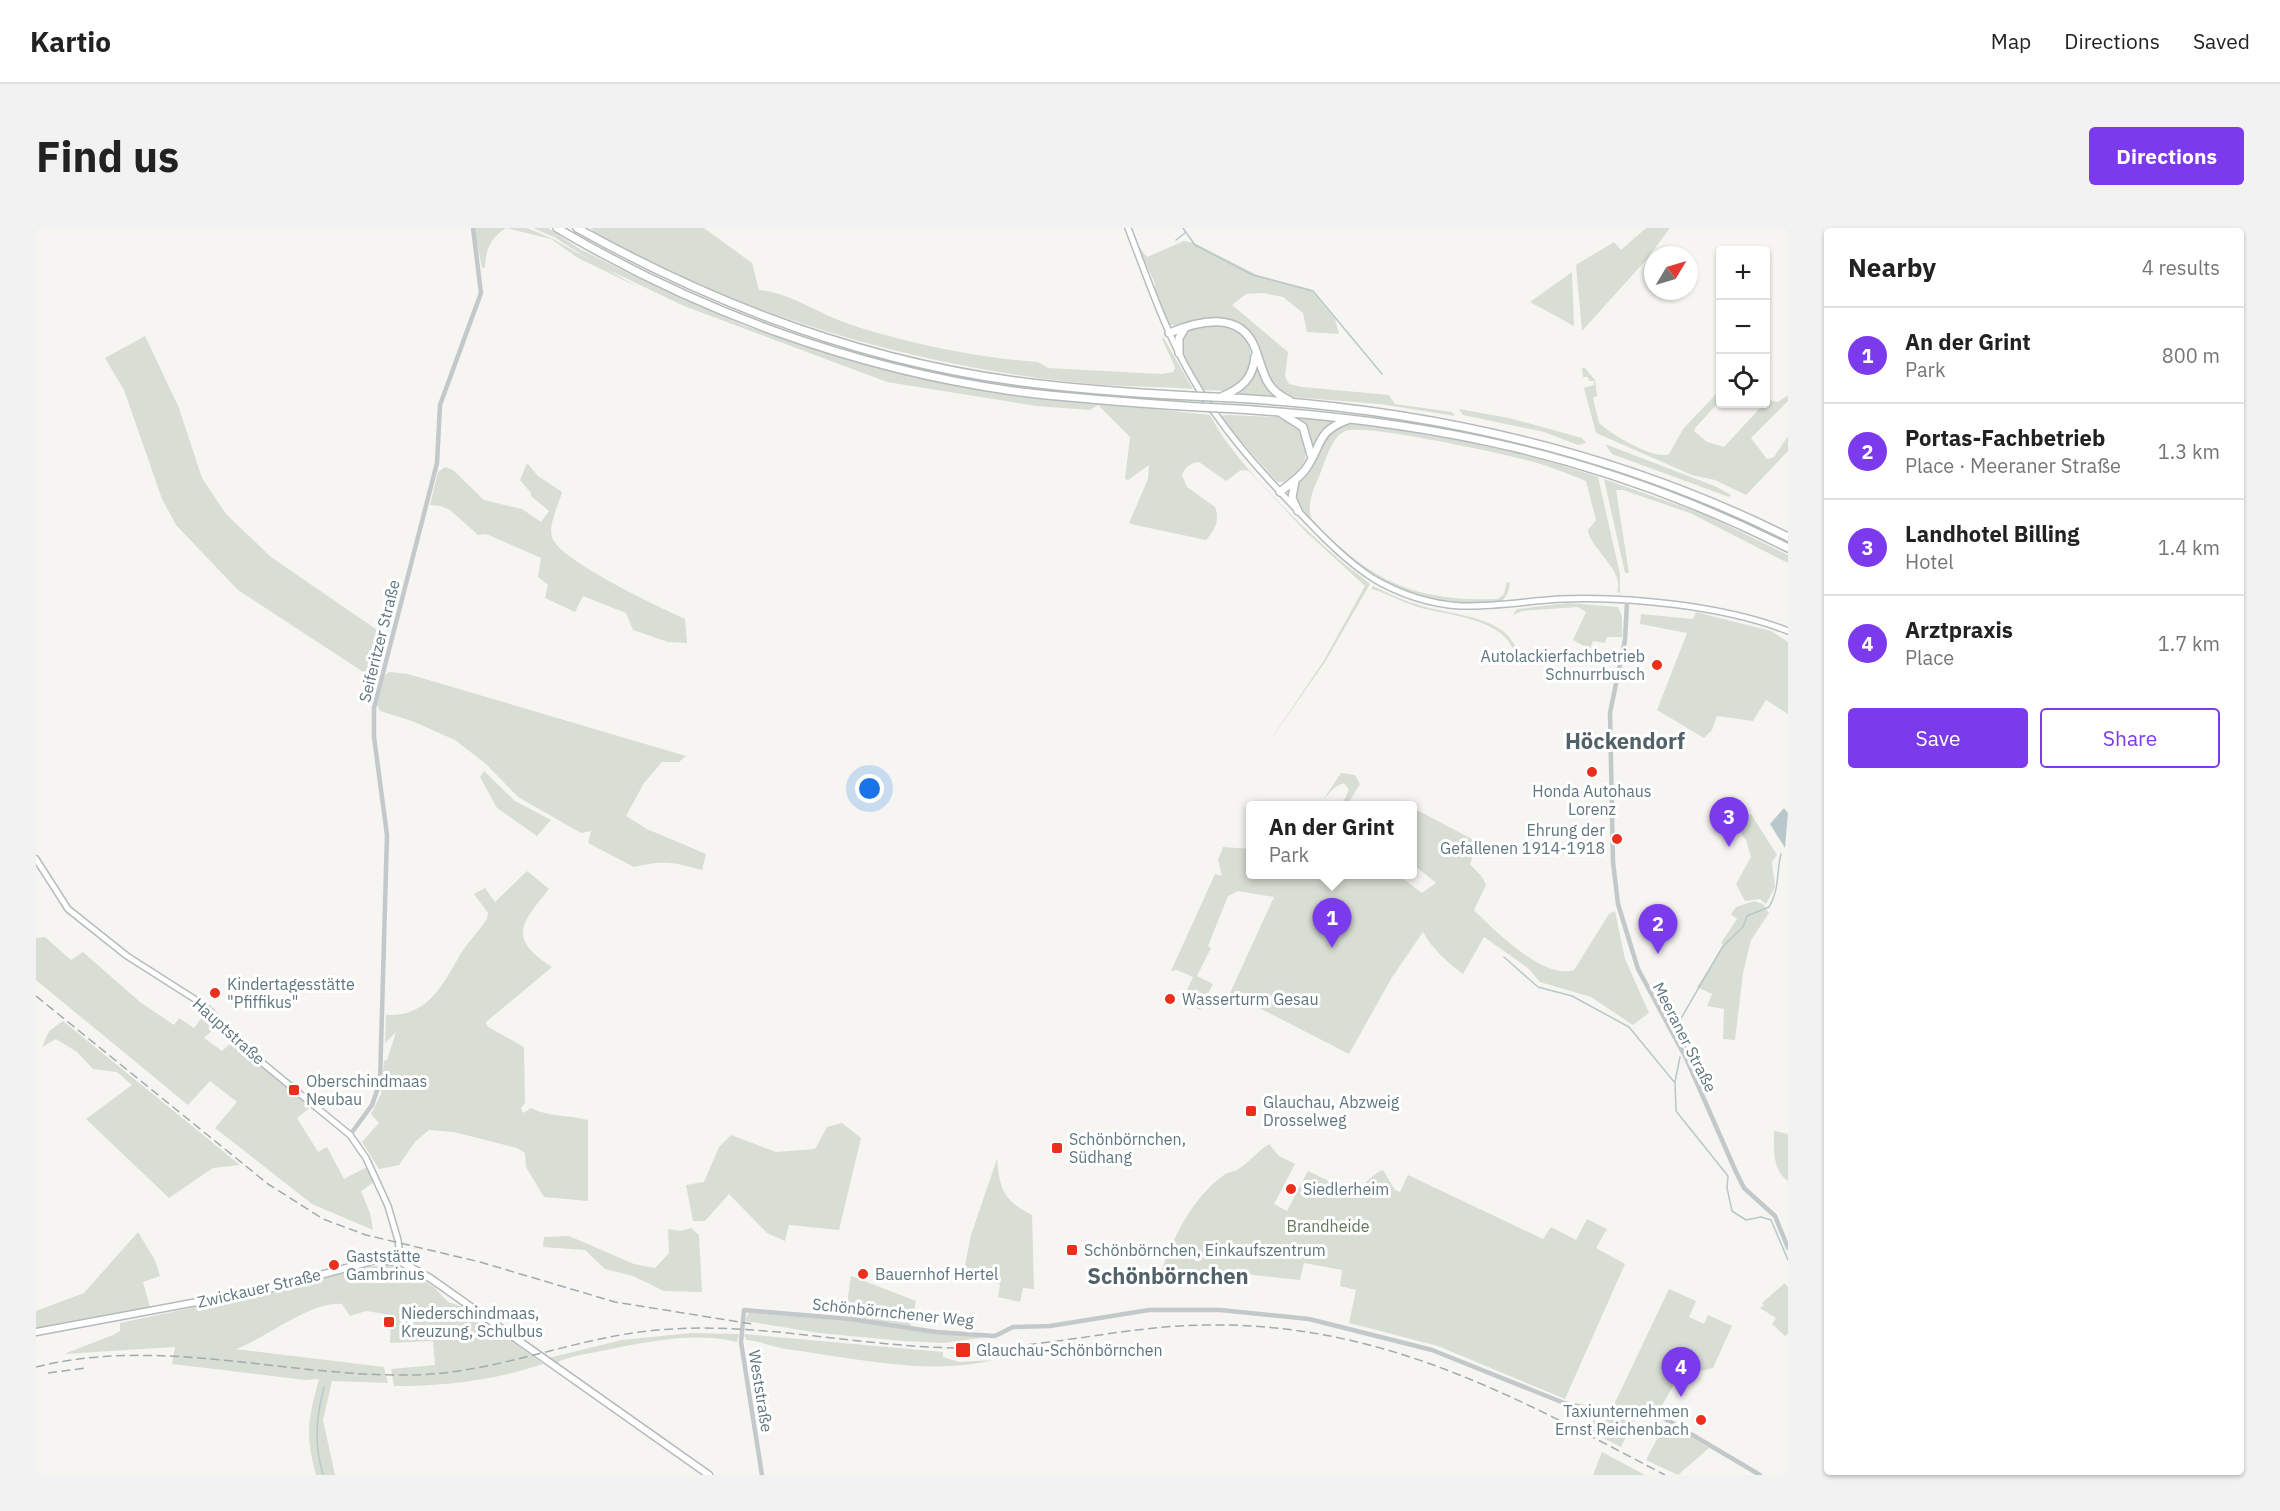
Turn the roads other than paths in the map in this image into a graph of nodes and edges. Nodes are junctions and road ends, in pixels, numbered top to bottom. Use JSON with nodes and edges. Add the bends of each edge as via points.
{"nodes":[{"id":1,"x":473,"y":228,"type":"edge"},
{"id":2,"x":557,"y":228,"type":"edge"},
{"id":3,"x":577,"y":228,"type":"edge"},
{"id":4,"x":1128,"y":228,"type":"edge"},
{"id":5,"x":1188,"y":325,"type":"junction"},
{"id":6,"x":1169,"y":333,"type":"junction"},
{"id":7,"x":1255,"y":350,"type":"junction"},
{"id":8,"x":1179,"y":353,"type":"junction"},
{"id":9,"x":1216,"y":398,"type":"junction"},
{"id":10,"x":1294,"y":403,"type":"junction"},
{"id":11,"x":1276,"y":411,"type":"junction"},
{"id":12,"x":1353,"y":418,"type":"junction"},
{"id":13,"x":1311,"y":456,"type":"junction"},
{"id":14,"x":1296,"y":479,"type":"junction"},
{"id":15,"x":1280,"y":492,"type":"junction"},
{"id":16,"x":1298,"y":511,"type":"junction"},
{"id":17,"x":1788,"y":537,"type":"edge"},
{"id":18,"x":1788,"y":548,"type":"edge"},
{"id":19,"x":1627,"y":602,"type":"junction"},
{"id":20,"x":1788,"y":632,"type":"edge"},
{"id":21,"x":36,"y":859,"type":"edge"},
{"id":22,"x":350,"y":1135,"type":"junction"},
{"id":23,"x":1788,"y":1248,"type":"edge"},
{"id":24,"x":401,"y":1262,"type":"junction"},
{"id":25,"x":744,"y":1310,"type":"joint"},
{"id":26,"x":36,"y":1332,"type":"edge"},
{"id":27,"x":709,"y":1475,"type":"edge"},
{"id":28,"x":762,"y":1475,"type":"edge"},
{"id":29,"x":1760,"y":1475,"type":"edge"}],
"edges":[{"from":1,"to":22,"type":"street","name":"Seiferitzer Straße","via":[[481,293],[440,405],[437,463],[374,708],[387,835],[380,1082],[372,1105]]},
{"from":2,"to":11,"type":"highway","bridge":true,"via":[[688,296],[770,330],[855,357],[1012,391]]},
{"from":3,"to":9,"type":"highway","bridge":true,"via":[[692,287],[852,346],[1013,381]]},
{"from":4,"to":6,"type":"main road"},
{"from":5,"to":6,"type":"highway"},
{"from":5,"to":7,"type":"highway","via":[[1226,322],[1246,335]]},
{"from":5,"to":8,"type":"highway","via":[[1179,338]]},
{"from":6,"to":8,"type":"main road"},
{"from":7,"to":9,"type":"highway","via":[[1254,369],[1246,383]]},
{"from":7,"to":10,"type":"highway","via":[[1265,382]]},
{"from":8,"to":15,"type":"main road","via":[[1223,426]]},
{"from":9,"to":10,"type":"highway"},
{"from":10,"to":17,"type":"highway","via":[[1433,420],[1588,456],[1702,497]]},
{"from":11,"to":12,"type":"highway"},
{"from":11,"to":13,"type":"highway","via":[[1303,427]]},
{"from":12,"to":13,"type":"highway","via":[[1326,430]]},
{"from":12,"to":18,"type":"highway","via":[[1488,440],[1590,467],[1679,498]]},
{"from":13,"to":14,"type":"highway"},
{"from":14,"to":15,"type":"highway"},
{"from":14,"to":16,"type":"highway","via":[[1292,498]]},
{"from":15,"to":16,"type":"main road"},
{"from":16,"to":19,"type":"main road","via":[[1356,566],[1415,597],[1459,606],[1575,598]]},
{"from":19,"to":20,"type":"main road","via":[[1719,612]]},
{"from":19,"to":23,"type":"street","name":"Meeraner Straße","via":[[1625,640],[1610,713],[1613,862],[1622,920],[1638,969],[1688,1062],[1744,1188],[1775,1216]]},
{"from":21,"to":22,"type":"main road","name":"Hauptstraße","via":[[68,909],[127,956],[204,1005],[243,1047]]},
{"from":22,"to":24,"type":"main road","name":"Hauptstraße","via":[[366,1158],[388,1206]]},
{"from":24,"to":26,"type":"main road","name":"Zwickauer Straße","via":[[376,1260],[272,1288]]},
{"from":24,"to":27,"type":"main road"},
{"from":25,"to":28,"type":"street","name":"Weststraße","via":[[741,1342]]},
{"from":25,"to":29,"type":"street","name":"Schönbörnchener Weg","via":[[995,1336],[1013,1327],[1050,1326],[1149,1310],[1220,1310],[1309,1319],[1432,1350],[1564,1403],[1610,1413],[1657,1414]]}]}
